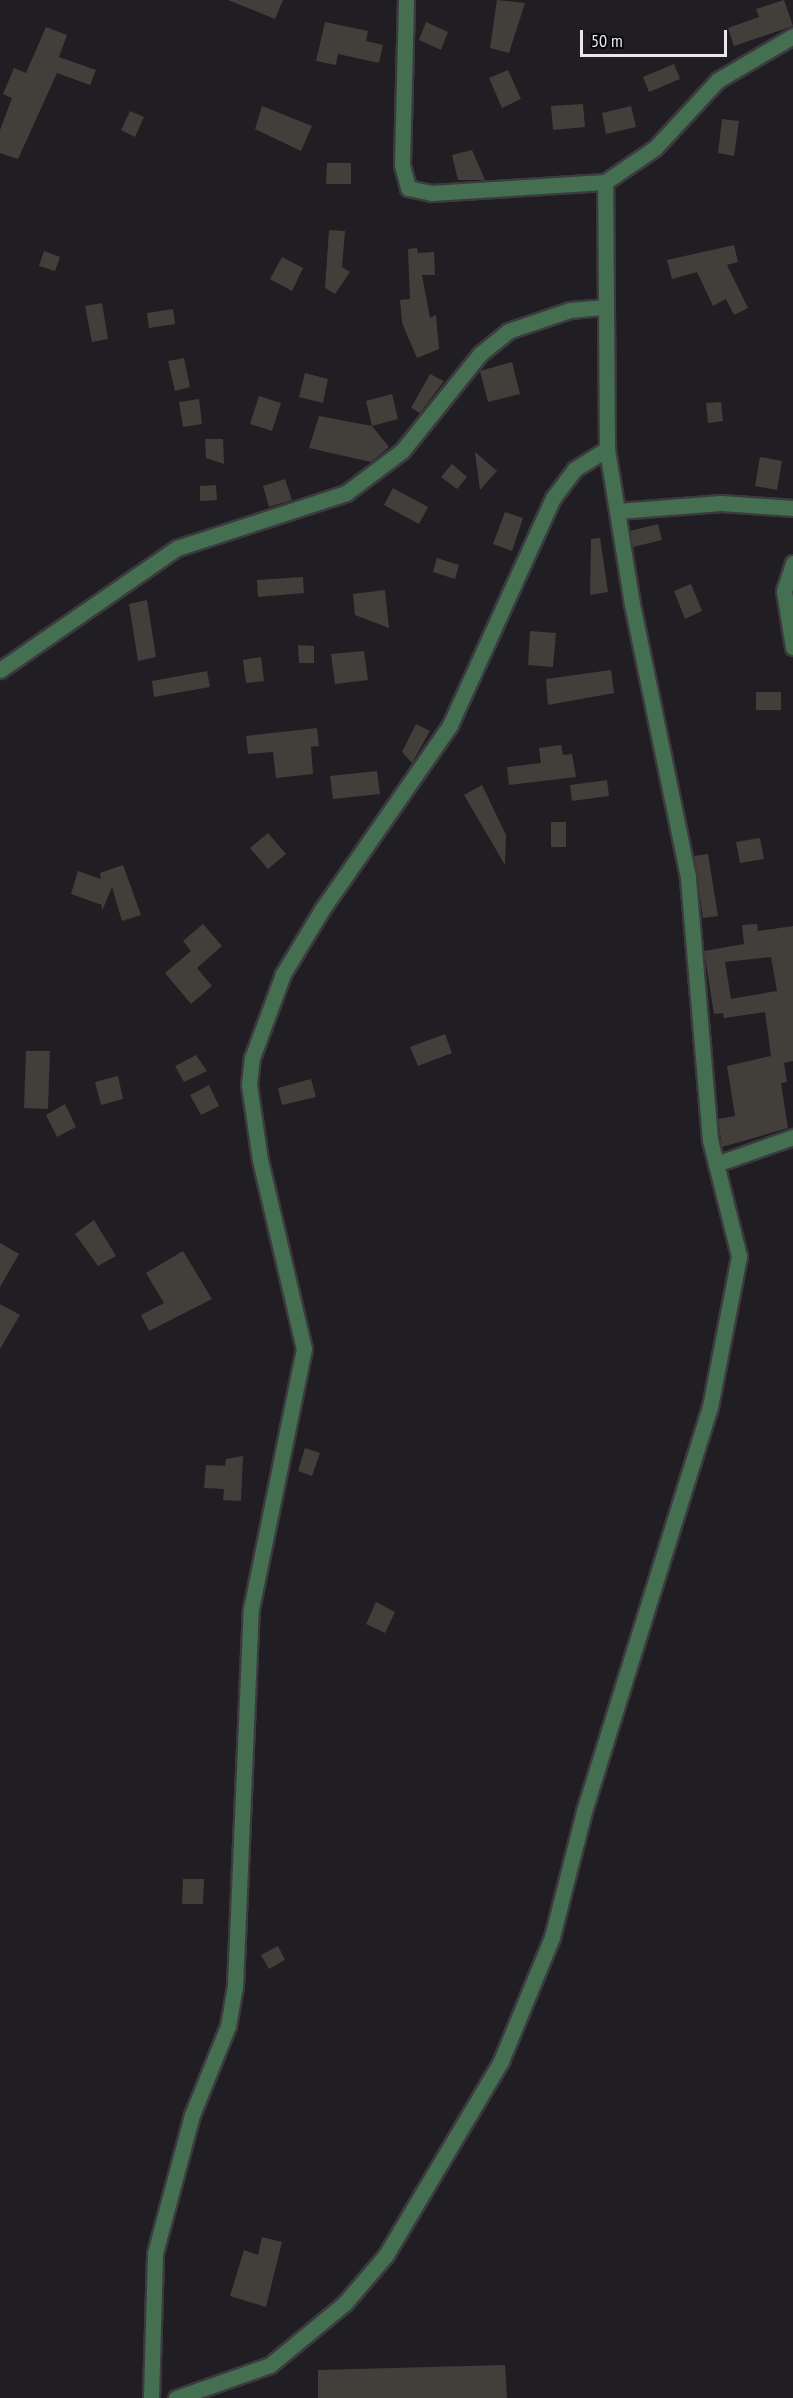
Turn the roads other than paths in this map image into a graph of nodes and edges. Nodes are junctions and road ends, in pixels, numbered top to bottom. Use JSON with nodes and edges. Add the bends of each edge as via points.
{"nodes":[{"id":1,"x":406,"y":0,"type":"edge"},
{"id":2,"x":793,"y":36,"type":"edge"},
{"id":3,"x":605,"y":182,"type":"junction"},
{"id":4,"x":606,"y":308,"type":"junction"},
{"id":5,"x":607,"y":449,"type":"junction"},
{"id":6,"x":793,"y":508,"type":"edge"},
{"id":7,"x":618,"y":511,"type":"junction"},
{"id":8,"x":793,"y":563,"type":"edge"},
{"id":9,"x":793,"y":647,"type":"edge"},
{"id":10,"x":0,"y":670,"type":"edge"},
{"id":11,"x":793,"y":1137,"type":"edge"},
{"id":12,"x":716,"y":1164,"type":"junction"},
{"id":13,"x":151,"y":2398,"type":"edge"},
{"id":14,"x":177,"y":2398,"type":"edge"}],
"edges":[{"from":1,"to":3,"type":"street","via":[[402,165],[408,188],[431,193]]},
{"from":2,"to":3,"type":"street","via":[[718,80],[655,148]]},
{"from":3,"to":4,"type":"street"},
{"from":4,"to":5,"type":"street"},
{"from":4,"to":10,"type":"street","via":[[570,310],[508,331],[480,354],[402,451],[346,493],[177,548]]},
{"from":5,"to":7,"type":"street"},
{"from":5,"to":13,"type":"street","via":[[575,469],[553,498],[450,725],[283,974],[252,1058],[249,1086],[260,1160],[304,1349],[251,1609],[235,1986],[228,2026],[192,2115],[155,2253]]},
{"from":6,"to":7,"type":"street","via":[[721,503]]},
{"from":7,"to":12,"type":"street","via":[[632,604],[688,877]]},
{"from":8,"to":9,"type":"street","via":[[784,591]]},
{"from":11,"to":12,"type":"street"},
{"from":12,"to":14,"type":"street","via":[[739,1256],[726,1344],[696,1461],[658,1566],[552,1937],[526,2009],[386,2255],[345,2303],[270,2364]]}]}
